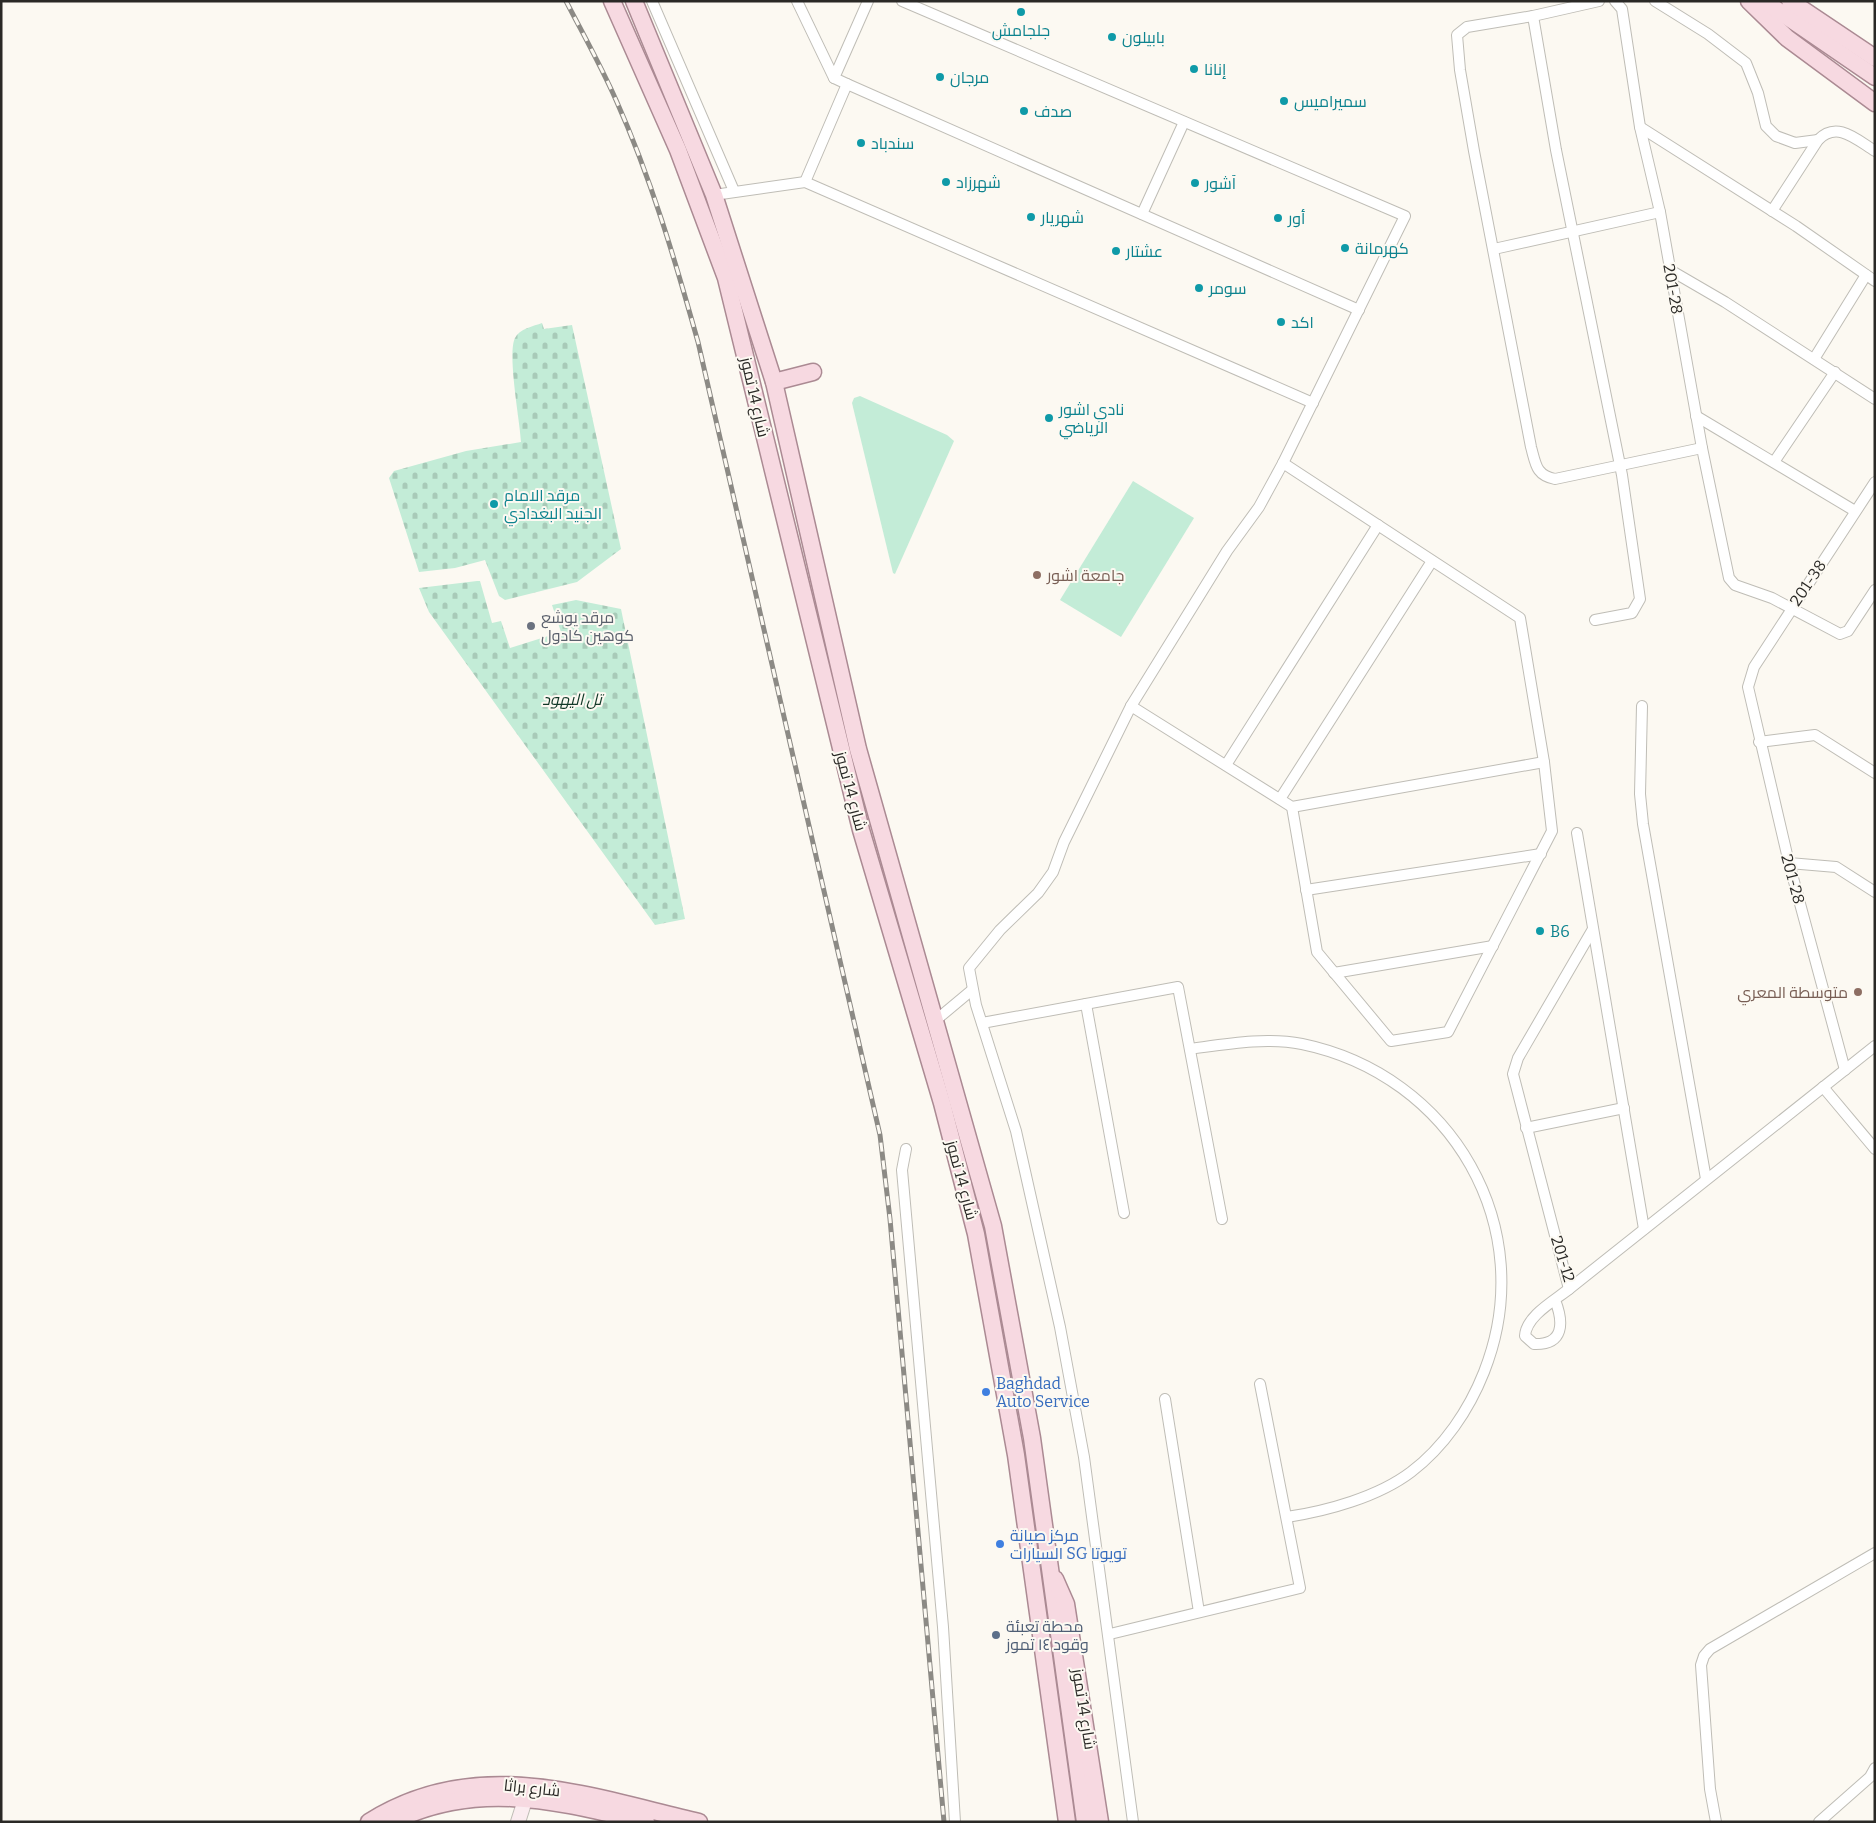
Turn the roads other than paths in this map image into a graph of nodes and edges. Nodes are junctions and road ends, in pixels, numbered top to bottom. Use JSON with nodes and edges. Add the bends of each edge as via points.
{"nodes":[{"id":1,"x":612,"y":1,"type":"edge"},
{"id":2,"x":634,"y":1,"type":"edge"},
{"id":3,"x":652,"y":1,"type":"edge"},
{"id":4,"x":797,"y":1,"type":"edge"},
{"id":5,"x":868,"y":1,"type":"edge"},
{"id":6,"x":902,"y":1,"type":"edge"},
{"id":7,"x":1599,"y":1,"type":"edge"},
{"id":8,"x":1615,"y":1,"type":"edge"},
{"id":9,"x":1655,"y":1,"type":"edge"},
{"id":10,"x":1749,"y":1,"type":"edge"},
{"id":11,"x":1764,"y":1,"type":"edge"},
{"id":12,"x":1790,"y":1,"type":"edge"},
{"id":13,"x":1804,"y":11,"type":"junction"},
{"id":14,"x":1533,"y":16,"type":"junction"},
{"id":15,"x":1875,"y":44,"type":"edge"},
{"id":16,"x":1875,"y":58,"type":"edge"},
{"id":17,"x":1875,"y":77,"type":"edge"},
{"id":18,"x":834,"y":78,"type":"junction"},
{"id":19,"x":847,"y":84,"type":"junction"},
{"id":20,"x":1875,"y":103,"type":"edge"},
{"id":21,"x":1184,"y":122,"type":"junction"},
{"id":22,"x":1640,"y":127,"type":"junction"},
{"id":23,"x":1818,"y":140,"type":"junction"},
{"id":24,"x":1875,"y":151,"type":"edge"},
{"id":25,"x":805,"y":182,"type":"junction"},
{"id":26,"x":734,"y":191,"type":"junction"},
{"id":27,"x":714,"y":195,"type":"junction"},
{"id":28,"x":1772,"y":211,"type":"junction"},
{"id":29,"x":1660,"y":212,"type":"junction"},
{"id":30,"x":1142,"y":214,"type":"junction"},
{"id":31,"x":1573,"y":232,"type":"junction"},
{"id":32,"x":1494,"y":249,"type":"junction"},
{"id":33,"x":1670,"y":270,"type":"junction"},
{"id":34,"x":1870,"y":278,"type":"edge"},
{"id":35,"x":1359,"y":310,"type":"junction"},
{"id":36,"x":1814,"y":359,"type":"junction"},
{"id":37,"x":813,"y":372,"type":"dead end"},
{"id":38,"x":1835,"y":372,"type":"junction"},
{"id":39,"x":774,"y":382,"type":"junction"},
{"id":40,"x":1875,"y":398,"type":"edge"},
{"id":41,"x":1313,"y":404,"type":"junction"},
{"id":42,"x":1696,"y":416,"type":"junction"},
{"id":43,"x":1702,"y":448,"type":"junction"},
{"id":44,"x":1774,"y":462,"type":"junction"},
{"id":45,"x":1283,"y":463,"type":"junction"},
{"id":46,"x":1619,"y":464,"type":"junction"},
{"id":47,"x":1875,"y":482,"type":"edge"},
{"id":48,"x":1856,"y":511,"type":"junction"},
{"id":49,"x":1378,"y":525,"type":"junction"},
{"id":50,"x":1432,"y":561,"type":"junction"},
{"id":51,"x":1875,"y":590,"type":"edge"},
{"id":52,"x":1790,"y":608,"type":"junction"},
{"id":53,"x":1594,"y":620,"type":"dead end"},
{"id":54,"x":1748,"y":687,"type":"joint"},
{"id":55,"x":1131,"y":706,"type":"junction"},
{"id":56,"x":1642,"y":706,"type":"dead end"},
{"id":57,"x":1759,"y":742,"type":"junction"},
{"id":58,"x":1544,"y":762,"type":"junction"},
{"id":59,"x":1226,"y":765,"type":"junction"},
{"id":60,"x":1875,"y":773,"type":"edge"},
{"id":61,"x":1280,"y":799,"type":"junction"},
{"id":62,"x":1292,"y":807,"type":"junction"},
{"id":63,"x":1577,"y":833,"type":"dead end"},
{"id":64,"x":1541,"y":854,"type":"junction"},
{"id":65,"x":1789,"y":863,"type":"junction"},
{"id":66,"x":1306,"y":890,"type":"junction"},
{"id":67,"x":1875,"y":892,"type":"edge"},
{"id":68,"x":1593,"y":929,"type":"junction"},
{"id":69,"x":1493,"y":946,"type":"junction"},
{"id":70,"x":1334,"y":973,"type":"junction"},
{"id":71,"x":972,"y":990,"type":"junction"},
{"id":72,"x":1086,"y":1004,"type":"junction"},
{"id":73,"x":936,"y":1020,"type":"junction"},
{"id":74,"x":982,"y":1023,"type":"junction"},
{"id":75,"x":1875,"y":1046,"type":"edge"},
{"id":76,"x":1190,"y":1049,"type":"junction"},
{"id":77,"x":1845,"y":1070,"type":"junction"},
{"id":78,"x":1822,"y":1087,"type":"junction"},
{"id":79,"x":1624,"y":1108,"type":"junction"},
{"id":80,"x":1526,"y":1128,"type":"junction"},
{"id":81,"x":906,"y":1149,"type":"dead end"},
{"id":82,"x":1875,"y":1149,"type":"edge"},
{"id":83,"x":1706,"y":1179,"type":"junction"},
{"id":84,"x":1124,"y":1213,"type":"dead end"},
{"id":85,"x":1222,"y":1219,"type":"dead end"},
{"id":86,"x":1644,"y":1229,"type":"junction"},
{"id":87,"x":1570,"y":1290,"type":"junction"},
{"id":88,"x":1555,"y":1300,"type":"dead end"},
{"id":89,"x":1260,"y":1384,"type":"dead end"},
{"id":90,"x":1164,"y":1399,"type":"dead end"},
{"id":91,"x":1288,"y":1516,"type":"junction"},
{"id":92,"x":1875,"y":1553,"type":"edge"},
{"id":93,"x":1041,"y":1572,"type":"junction"},
{"id":94,"x":1044,"y":1594,"type":"junction"},
{"id":95,"x":1199,"y":1612,"type":"junction"},
{"id":96,"x":1110,"y":1634,"type":"junction"},
{"id":97,"x":1875,"y":1768,"type":"edge"},
{"id":98,"x":526,"y":1797,"type":"junction"},
{"id":99,"x":369,"y":1822,"type":"edge"},
{"id":100,"x":392,"y":1822,"type":"edge"},
{"id":101,"x":518,"y":1822,"type":"edge"},
{"id":102,"x":646,"y":1822,"type":"edge"},
{"id":103,"x":700,"y":1822,"type":"edge"},
{"id":104,"x":955,"y":1822,"type":"edge"},
{"id":105,"x":1058,"y":1822,"type":"edge"},
{"id":106,"x":1067,"y":1822,"type":"edge"},
{"id":107,"x":1085,"y":1822,"type":"edge"},
{"id":108,"x":1100,"y":1822,"type":"edge"},
{"id":109,"x":1133,"y":1822,"type":"edge"},
{"id":110,"x":1716,"y":1822,"type":"edge"},
{"id":111,"x":1819,"y":1822,"type":"edge"}],
"edges":[{"from":1,"to":93,"type":"main road","name":"شارع 14 تموز","via":[[692,185],[736,316],[860,830],[940,1096],[976,1234]]},
{"from":2,"to":27,"type":"main road","name":"شارع 14 تموز"},
{"from":3,"to":26,"type":"street"},
{"from":4,"to":18,"type":"street"},
{"from":5,"to":18,"type":"street"},
{"from":6,"to":21,"type":"street"},
{"from":7,"to":14,"type":"street"},
{"from":8,"to":22,"type":"street","name":"201-28","via":[[1622,8]]},
{"from":9,"to":23,"type":"street","via":[[1708,34],[1746,63],[1766,126],[1776,136],[1795,143]]},
{"from":10,"to":20,"type":"main road","via":[[1787,38]]},
{"from":11,"to":17,"type":"main road"},
{"from":12,"to":13,"type":"main road"},
{"from":13,"to":15,"type":"main road"},
{"from":13,"to":16,"type":"main road"},
{"from":14,"to":31,"type":"street"},
{"from":14,"to":32,"type":"street","via":[[1467,27],[1457,36],[1460,70]]},
{"from":18,"to":19,"type":"street"},
{"from":19,"to":25,"type":"street"},
{"from":19,"to":30,"type":"street"},
{"from":21,"to":30,"type":"street"},
{"from":21,"to":35,"type":"street","via":[[1405,216]]},
{"from":22,"to":28,"type":"street"},
{"from":22,"to":29,"type":"street","name":"201-28"},
{"from":23,"to":24,"type":"street","via":[[1830,132],[1841,131]]},
{"from":23,"to":28,"type":"street"},
{"from":25,"to":26,"type":"street"},
{"from":25,"to":41,"type":"street"},
{"from":26,"to":27,"type":"street"},
{"from":27,"to":39,"type":"main road","name":"شارع 14 تموز"},
{"from":28,"to":34,"type":"street"},
{"from":29,"to":31,"type":"street"},
{"from":29,"to":33,"type":"street","name":"201-28"},
{"from":30,"to":35,"type":"street"},
{"from":31,"to":32,"type":"street"},
{"from":31,"to":46,"type":"street"},
{"from":32,"to":46,"type":"street","via":[[1537,470],[1555,479]]},
{"from":33,"to":36,"type":"street"},
{"from":33,"to":42,"type":"street","name":"201-28"},
{"from":34,"to":36,"type":"street"},
{"from":35,"to":41,"type":"street"},
{"from":36,"to":38,"type":"street"},
{"from":37,"to":39,"type":"main road"},
{"from":38,"to":40,"type":"street"},
{"from":38,"to":44,"type":"street"},
{"from":39,"to":73,"type":"main road","name":"شارع 14 تموز","via":[[858,749]]},
{"from":41,"to":45,"type":"street"},
{"from":42,"to":43,"type":"street","name":"201-28"},
{"from":42,"to":44,"type":"street"},
{"from":43,"to":46,"type":"street"},
{"from":43,"to":52,"type":"street","name":"201-28","via":[[1729,578],[1735,585]]},
{"from":44,"to":48,"type":"street"},
{"from":45,"to":49,"type":"street"},
{"from":45,"to":55,"type":"street","via":[[1259,507],[1227,551]]},
{"from":46,"to":53,"type":"street","via":[[1640,598],[1632,612]]},
{"from":47,"to":48,"type":"street","name":"201-38"},
{"from":48,"to":52,"type":"street","name":"201-38"},
{"from":49,"to":50,"type":"street"},
{"from":49,"to":59,"type":"street"},
{"from":50,"to":58,"type":"street","via":[[1520,618]]},
{"from":50,"to":61,"type":"street"},
{"from":51,"to":52,"type":"street","via":[[1848,632],[1843,634]]},
{"from":52,"to":54,"type":"street","name":"201-38","via":[[1754,667]]},
{"from":54,"to":57,"type":"street","name":"201-28"},
{"from":55,"to":59,"type":"street"},
{"from":55,"to":71,"type":"street","via":[[1052,872],[1038,893],[1000,930],[969,968]]},
{"from":56,"to":83,"type":"street","via":[[1640,794],[1643,824]]},
{"from":57,"to":60,"type":"street","via":[[1815,736]]},
{"from":57,"to":65,"type":"street","name":"201-28"},
{"from":58,"to":62,"type":"street"},
{"from":58,"to":64,"type":"street","via":[[1552,832]]},
{"from":59,"to":61,"type":"street"},
{"from":61,"to":62,"type":"street"},
{"from":62,"to":66,"type":"street"},
{"from":63,"to":68,"type":"street"},
{"from":64,"to":66,"type":"street"},
{"from":64,"to":69,"type":"street"},
{"from":65,"to":67,"type":"street","via":[[1836,867]]},
{"from":65,"to":77,"type":"street","name":"201-28"},
{"from":66,"to":70,"type":"street","via":[[1317,952]]},
{"from":68,"to":79,"type":"street"},
{"from":68,"to":80,"type":"street","name":"201-12","via":[[1514,1066],[1514,1081]]},
{"from":69,"to":70,"type":"street"},
{"from":69,"to":70,"type":"street","via":[[1448,1032],[1391,1041]]},
{"from":71,"to":73,"type":"street"},
{"from":71,"to":74,"type":"street"},
{"from":72,"to":74,"type":"street"},
{"from":72,"to":76,"type":"street","via":[[1178,987]]},
{"from":72,"to":84,"type":"street"},
{"from":73,"to":93,"type":"main road","name":"شارع 14 تموز","via":[[982,1182],[1003,1272],[1033,1444]]},
{"from":74,"to":96,"type":"street","via":[[1016,1131],[1060,1327],[1084,1457]]},
{"from":75,"to":77,"type":"street","name":"201-12"},
{"from":76,"to":85,"type":"street"},
{"from":76,"to":91,"type":"street","via":[[1250,1040],[1300,1044],[1349,1058],[1394,1081],[1433,1114],[1464,1153],[1487,1199],[1500,1248],[1502,1298],[1493,1348],[1475,1395],[1447,1437],[1411,1472],[1376,1491],[1322,1512]]},
{"from":77,"to":78,"type":"street","name":"201-12"},
{"from":78,"to":82,"type":"street"},
{"from":78,"to":83,"type":"street","name":"201-12"},
{"from":79,"to":80,"type":"street"},
{"from":79,"to":86,"type":"street"},
{"from":80,"to":87,"type":"street","name":"201-12"},
{"from":81,"to":104,"type":"street","via":[[902,1170],[943,1628]]},
{"from":83,"to":86,"type":"street","name":"201-12"},
{"from":86,"to":87,"type":"street","name":"201-12"},
{"from":87,"to":88,"type":"street"},
{"from":89,"to":91,"type":"street"},
{"from":90,"to":95,"type":"street"},
{"from":91,"to":95,"type":"street","via":[[1300,1588]]},
{"from":92,"to":110,"type":"street","via":[[1710,1649],[1704,1656],[1701,1664],[1703,1702]]},
{"from":93,"to":94,"type":"main road","name":"شارع 14 تموز"},
{"from":93,"to":105,"type":"main road","via":[[1027,1595]]},
{"from":93,"to":108,"type":"main road","name":"شارع 14 تموز","via":[[1058,1583],[1066,1604]]},
{"from":94,"to":106,"type":"main road"},
{"from":94,"to":107,"type":"main road"},
{"from":95,"to":96,"type":"street"},
{"from":96,"to":109,"type":"street"},
{"from":97,"to":111,"type":"street","via":[[1870,1777]]},
{"from":98,"to":100,"type":"main road","name":"شارع براثا","via":[[477,1797],[437,1806]]},
{"from":98,"to":101,"type":"street"},
{"from":98,"to":102,"type":"main road","name":"شارع براثا"},
{"from":99,"to":103,"type":"main road","name":"شارع براثا","via":[[399,1805],[436,1793],[465,1787],[514,1784],[563,1791]]}]}
